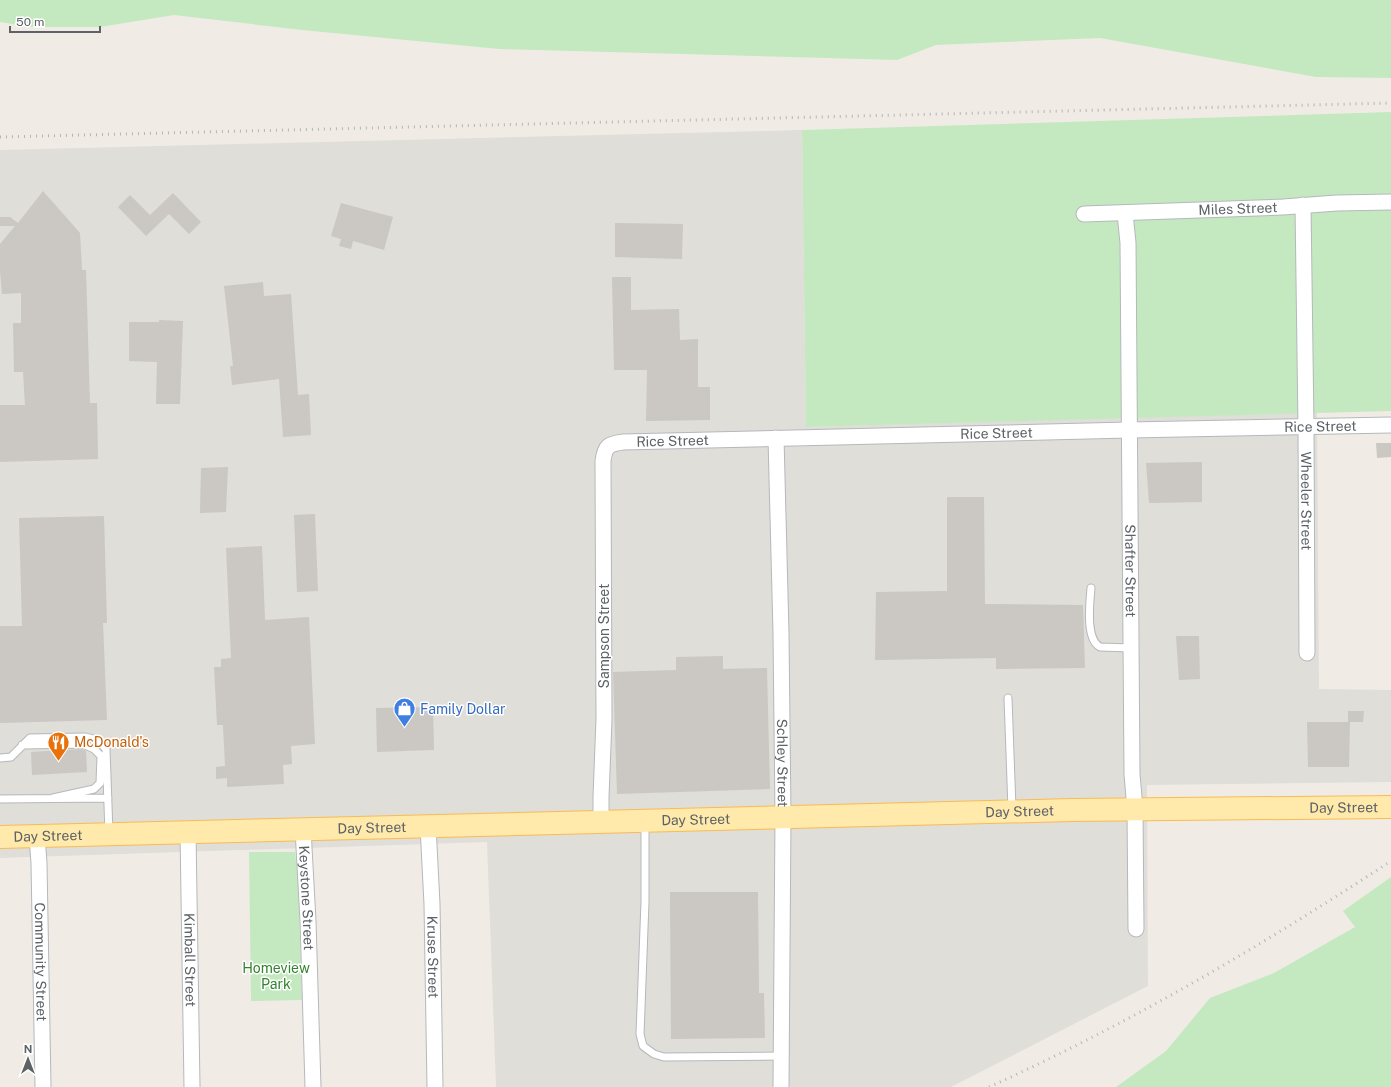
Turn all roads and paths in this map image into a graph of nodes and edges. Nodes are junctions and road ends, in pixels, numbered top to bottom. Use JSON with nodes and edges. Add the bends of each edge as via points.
{"nodes":[{"id":1,"x":1391,"y":202,"type":"edge"},
{"id":2,"x":1303,"y":205,"type":"junction"},
{"id":3,"x":1125,"y":213,"type":"junction"},
{"id":4,"x":1084,"y":214,"type":"dead end"},
{"id":5,"x":1391,"y":425,"type":"edge"},
{"id":6,"x":1306,"y":427,"type":"junction"},
{"id":7,"x":1129,"y":430,"type":"junction"},
{"id":8,"x":776,"y":438,"type":"junction"},
{"id":9,"x":605,"y":451,"type":"joint"},
{"id":10,"x":1091,"y":588,"type":"dead end"},
{"id":11,"x":1131,"y":648,"type":"junction"},
{"id":12,"x":1307,"y":653,"type":"dead end"},
{"id":13,"x":1008,"y":698,"type":"dead end"},
{"id":14,"x":22,"y":746,"type":"junction"},
{"id":15,"x":0,"y":758,"type":"edge"},
{"id":16,"x":53,"y":798,"type":"junction"},
{"id":17,"x":108,"y":798,"type":"junction"},
{"id":18,"x":0,"y":799,"type":"edge"},
{"id":19,"x":1391,"y":807,"type":"edge"},
{"id":20,"x":1135,"y":809,"type":"junction"},
{"id":21,"x":1012,"y":811,"type":"junction"},
{"id":22,"x":783,"y":817,"type":"junction"},
{"id":23,"x":645,"y":820,"type":"junction"},
{"id":24,"x":602,"y":821,"type":"junction"},
{"id":25,"x":428,"y":826,"type":"junction"},
{"id":26,"x":303,"y":829,"type":"junction"},
{"id":27,"x":188,"y":832,"type":"junction"},
{"id":28,"x":109,"y":834,"type":"junction"},
{"id":29,"x":37,"y":836,"type":"junction"},
{"id":30,"x":0,"y":837,"type":"edge"},
{"id":31,"x":1136,"y":930,"type":"dead end"},
{"id":32,"x":781,"y":1056,"type":"junction"},
{"id":33,"x":43,"y":1087,"type":"edge"},
{"id":34,"x":192,"y":1087,"type":"edge"},
{"id":35,"x":313,"y":1087,"type":"edge"},
{"id":36,"x":436,"y":1087,"type":"edge"},
{"id":37,"x":781,"y":1087,"type":"edge"}],
"edges":[{"from":1,"to":2,"type":"street","name":"Miles Street"},
{"from":2,"to":3,"type":"street","name":"Miles Street"},
{"from":2,"to":6,"type":"street","name":"Wheeler Street"},
{"from":3,"to":4,"type":"street","name":"Miles Street"},
{"from":3,"to":7,"type":"street","name":"Shafter Street","via":[[1128,243]]},
{"from":5,"to":6,"type":"street","name":"Rice Street"},
{"from":6,"to":7,"type":"street","name":"Rice Street"},
{"from":6,"to":12,"type":"street","name":"Wheeler Street"},
{"from":7,"to":8,"type":"street","name":"Rice Street"},
{"from":7,"to":11,"type":"street","name":"Shafter Street"},
{"from":8,"to":9,"type":"street","name":"Rice Street","via":[[623,442],[612,444]]},
{"from":8,"to":22,"type":"street","name":"Schley Street","via":[[782,633]]},
{"from":9,"to":24,"type":"street","name":"Sampson Street"},
{"from":10,"to":11,"type":"lane","via":[[1089,628],[1097,645]]},
{"from":11,"to":20,"type":"street","name":"Shafter Street","via":[[1132,774]]},
{"from":13,"to":21,"type":"lane"},
{"from":14,"to":15,"type":"lane","via":[[12,757]]},
{"from":14,"to":16,"type":"lane","via":[[83,744],[101,756],[100,783],[94,789]]},
{"from":14,"to":17,"type":"lane","via":[[30,738],[85,737],[97,740],[106,749]]},
{"from":16,"to":17,"type":"lane"},
{"from":16,"to":18,"type":"lane"},
{"from":17,"to":28,"type":"lane"},
{"from":19,"to":20,"type":"main road","name":"Day Street"},
{"from":20,"to":21,"type":"main road","name":"Day Street"},
{"from":20,"to":31,"type":"street","name":"Shafter Street"},
{"from":21,"to":22,"type":"main road","name":"Day Street"},
{"from":22,"to":23,"type":"main road","name":"Day Street"},
{"from":22,"to":32,"type":"street","name":"Schley Street"},
{"from":23,"to":24,"type":"main road","name":"Day Street"},
{"from":23,"to":32,"type":"lane","via":[[640,1034],[643,1046],[664,1057]]},
{"from":24,"to":25,"type":"main road","name":"Day Street"},
{"from":25,"to":26,"type":"main road","name":"Day Street"},
{"from":25,"to":36,"type":"street","name":"Kruse Street"},
{"from":26,"to":27,"type":"main road","name":"Day Street"},
{"from":26,"to":35,"type":"street","name":"Keystone Street"},
{"from":27,"to":28,"type":"main road","name":"Day Street"},
{"from":27,"to":34,"type":"street","name":"Kimball Street"},
{"from":28,"to":29,"type":"main road","name":"Day Street"},
{"from":29,"to":30,"type":"main road","name":"Day Street"},
{"from":29,"to":33,"type":"street","name":"Community Street"},
{"from":32,"to":37,"type":"street","name":"Schley Street"}]}
